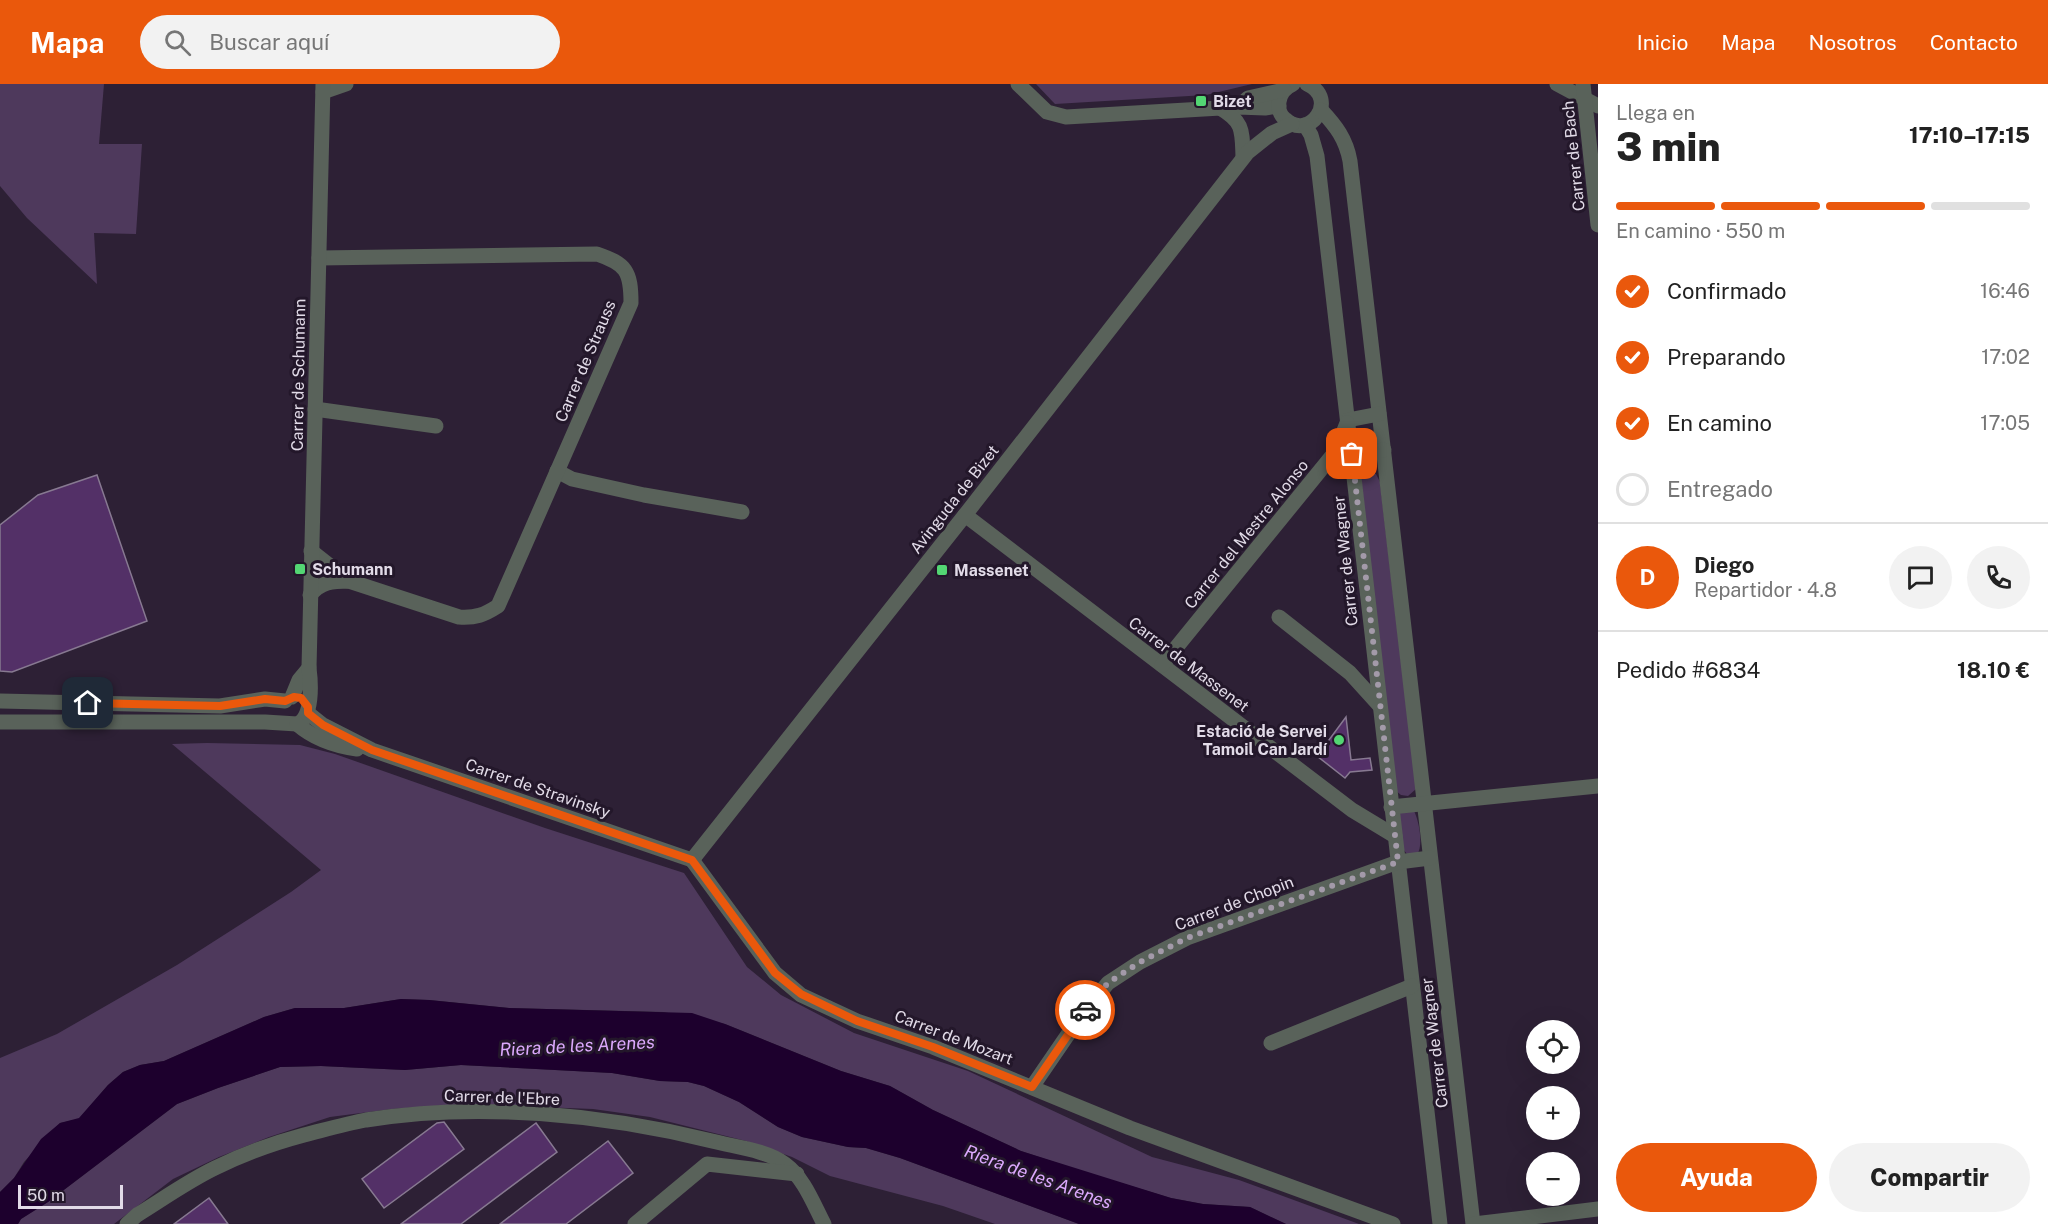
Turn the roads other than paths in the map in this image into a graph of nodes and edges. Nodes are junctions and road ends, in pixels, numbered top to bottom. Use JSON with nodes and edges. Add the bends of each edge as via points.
{"nodes":[{"id":1,"x":346,"y":84,"type":"edge"},
{"id":2,"x":1018,"y":84,"type":"edge"},
{"id":3,"x":1557,"y":84,"type":"edge"},
{"id":4,"x":1313,"y":86,"type":"edge"},
{"id":5,"x":1289,"y":87,"type":"edge"},
{"id":6,"x":323,"y":88,"type":"edge"},
{"id":7,"x":1588,"y":96,"type":"edge"},
{"id":8,"x":1238,"y":107,"type":"junction"},
{"id":9,"x":1279,"y":107,"type":"junction"},
{"id":10,"x":1220,"y":108,"type":"junction"},
{"id":11,"x":1321,"y":110,"type":"junction"},
{"id":12,"x":1298,"y":124,"type":"junction"},
{"id":13,"x":1245,"y":154,"type":"junction"},
{"id":14,"x":1598,"y":225,"type":"edge"},
{"id":15,"x":319,"y":258,"type":"junction"},
{"id":16,"x":315,"y":409,"type":"junction"},
{"id":17,"x":1379,"y":414,"type":"junction"},
{"id":18,"x":1348,"y":420,"type":"junction"},
{"id":19,"x":436,"y":426,"type":"dead end"},
{"id":20,"x":1384,"y":450,"type":"junction"},
{"id":21,"x":1352,"y":454,"type":"junction"},
{"id":22,"x":557,"y":471,"type":"junction"},
{"id":23,"x":742,"y":512,"type":"dead end"},
{"id":24,"x":965,"y":515,"type":"junction"},
{"id":25,"x":311,"y":551,"type":"junction"},
{"id":26,"x":348,"y":580,"type":"junction"},
{"id":27,"x":310,"y":595,"type":"junction"},
{"id":28,"x":1279,"y":617,"type":"dead end"},
{"id":29,"x":1162,"y":665,"type":"junction"},
{"id":30,"x":309,"y":668,"type":"junction"},
{"id":31,"x":289,"y":699,"type":"junction"},
{"id":32,"x":0,"y":701,"type":"edge"},
{"id":33,"x":1379,"y":705,"type":"junction"},
{"id":34,"x":308,"y":710,"type":"junction"},
{"id":35,"x":0,"y":722,"type":"edge"},
{"id":36,"x":294,"y":724,"type":"junction"},
{"id":37,"x":372,"y":750,"type":"junction"},
{"id":38,"x":1598,"y":786,"type":"edge"},
{"id":39,"x":1424,"y":804,"type":"junction"},
{"id":40,"x":1391,"y":807,"type":"junction"},
{"id":41,"x":1395,"y":836,"type":"junction"},
{"id":42,"x":1430,"y":858,"type":"junction"},
{"id":43,"x":692,"y":860,"type":"junction"},
{"id":44,"x":1398,"y":862,"type":"junction"},
{"id":45,"x":1412,"y":986,"type":"junction"},
{"id":46,"x":1271,"y":1043,"type":"dead end"},
{"id":47,"x":1032,"y":1087,"type":"junction"},
{"id":48,"x":797,"y":1174,"type":"junction"},
{"id":49,"x":1598,"y":1209,"type":"edge"},
{"id":50,"x":128,"y":1224,"type":"edge"},
{"id":51,"x":635,"y":1224,"type":"edge"},
{"id":52,"x":824,"y":1224,"type":"edge"},
{"id":53,"x":1393,"y":1224,"type":"edge"},
{"id":54,"x":1440,"y":1224,"type":"edge"},
{"id":55,"x":1473,"y":1224,"type":"edge"}],
"edges":[{"from":1,"to":6,"type":"street"},
{"from":2,"to":10,"type":"street","via":[[1047,112],[1066,117]]},
{"from":3,"to":7,"type":"street"},
{"from":4,"to":11,"type":"street","via":[[1320,95]]},
{"from":5,"to":8,"type":"street","via":[[1248,98]]},
{"from":5,"to":9,"type":"street","via":[[1280,96]]},
{"from":6,"to":15,"type":"street","name":"Carrer de Schumann"},
{"from":7,"to":14,"type":"street","name":"Carrer de Bach"},
{"from":8,"to":9,"type":"street"},
{"from":8,"to":10,"type":"street"},
{"from":9,"to":12,"type":"street","name":"Carrer de Wagner","via":[[1286,120]]},
{"from":9,"to":13,"type":"street","name":"Avinguda de Bizet"},
{"from":10,"to":13,"type":"street","via":[[1240,126]]},
{"from":11,"to":12,"type":"street","name":"Avinguda de Bizet","via":[[1317,117]]},
{"from":11,"to":17,"type":"street","name":"Carrer de Wagner","via":[[1338,128],[1347,147]]},
{"from":12,"to":13,"type":"street","name":"Avinguda de Bizet","via":[[1272,133]]},
{"from":12,"to":18,"type":"street","name":"Carrer de Wagner","via":[[1311,135],[1317,156]]},
{"from":13,"to":24,"type":"street","name":"Avinguda de Bizet"},
{"from":15,"to":16,"type":"street","name":"Carrer de Schumann"},
{"from":15,"to":22,"type":"street","name":"Carrer de Strauss","via":[[597,254],[618,261],[627,271],[631,303]]},
{"from":16,"to":19,"type":"street"},
{"from":16,"to":25,"type":"street","name":"Carrer de Schumann"},
{"from":17,"to":18,"type":"street"},
{"from":17,"to":20,"type":"street","name":"Carrer de Wagner"},
{"from":18,"to":21,"type":"street","name":"Carrer de Wagner"},
{"from":18,"to":29,"type":"street","name":"Carrer del Mestre Alonso","via":[[1336,451]]},
{"from":20,"to":21,"type":"street"},
{"from":20,"to":39,"type":"street","name":"Carrer de Wagner"},
{"from":21,"to":33,"type":"street","name":"Carrer de Wagner"},
{"from":22,"to":23,"type":"street","via":[[572,479]]},
{"from":22,"to":26,"type":"street","name":"Carrer de Strauss","via":[[498,606],[484,615],[459,617]]},
{"from":24,"to":29,"type":"street","name":"Carrer de Massenet"},
{"from":24,"to":43,"type":"street","name":"Avinguda de Bizet"},
{"from":25,"to":26,"type":"street","name":"Carrer de Strauss"},
{"from":25,"to":27,"type":"street","name":"Carrer de Schumann"},
{"from":26,"to":27,"type":"street","name":"Carrer de Strauss","via":[[318,586]]},
{"from":27,"to":30,"type":"street","name":"Carrer de Schumann"},
{"from":28,"to":33,"type":"street","via":[[1350,673]]},
{"from":29,"to":41,"type":"street","name":"Carrer de Massenet","via":[[1352,810]]},
{"from":30,"to":31,"type":"street"},
{"from":30,"to":34,"type":"street","name":"Carrer de Schumann"},
{"from":31,"to":32,"type":"street","via":[[220,706]]},
{"from":31,"to":34,"type":"street","via":[[301,698]]},
{"from":31,"to":36,"type":"street","via":[[281,711],[283,718]]},
{"from":33,"to":40,"type":"street","name":"Carrer de Wagner"},
{"from":34,"to":36,"type":"street","via":[[305,720]]},
{"from":34,"to":37,"type":"street","name":"Carrer de Stravinsky","via":[[323,725]]},
{"from":35,"to":36,"type":"street"},
{"from":36,"to":37,"type":"street","name":"Carrer de Stravinsky","via":[[320,739]]},
{"from":37,"to":43,"type":"street","name":"Carrer de Stravinsky"},
{"from":38,"to":39,"type":"street"},
{"from":39,"to":40,"type":"street"},
{"from":39,"to":42,"type":"street","name":"Carrer de Wagner"},
{"from":40,"to":41,"type":"street","name":"Carrer de Wagner"},
{"from":41,"to":44,"type":"street","name":"Carrer de Wagner"},
{"from":42,"to":44,"type":"street"},
{"from":42,"to":55,"type":"street","name":"Carrer de Wagner"},
{"from":43,"to":47,"type":"street","name":"Carrer de Mozart","via":[[775,973],[801,994],[857,1021]]},
{"from":44,"to":45,"type":"street","name":"Carrer de Wagner"},
{"from":44,"to":47,"type":"street","name":"Carrer de Chopin","via":[[1187,938],[1140,962],[1108,983]]},
{"from":45,"to":46,"type":"street"},
{"from":45,"to":54,"type":"street","name":"Carrer de Wagner"},
{"from":47,"to":53,"type":"street","name":"Carrer de Mozart","via":[[1130,1128]]},
{"from":48,"to":50,"type":"street","name":"Carrer de l'Ebre","via":[[783,1162],[764,1155],[668,1130],[601,1119],[472,1111],[424,1113],[364,1120],[257,1150],[214,1168]]},
{"from":48,"to":51,"type":"street","via":[[707,1164]]},
{"from":48,"to":52,"type":"street","name":"Carrer de l'Ebre"},
{"from":49,"to":55,"type":"street"}]}
